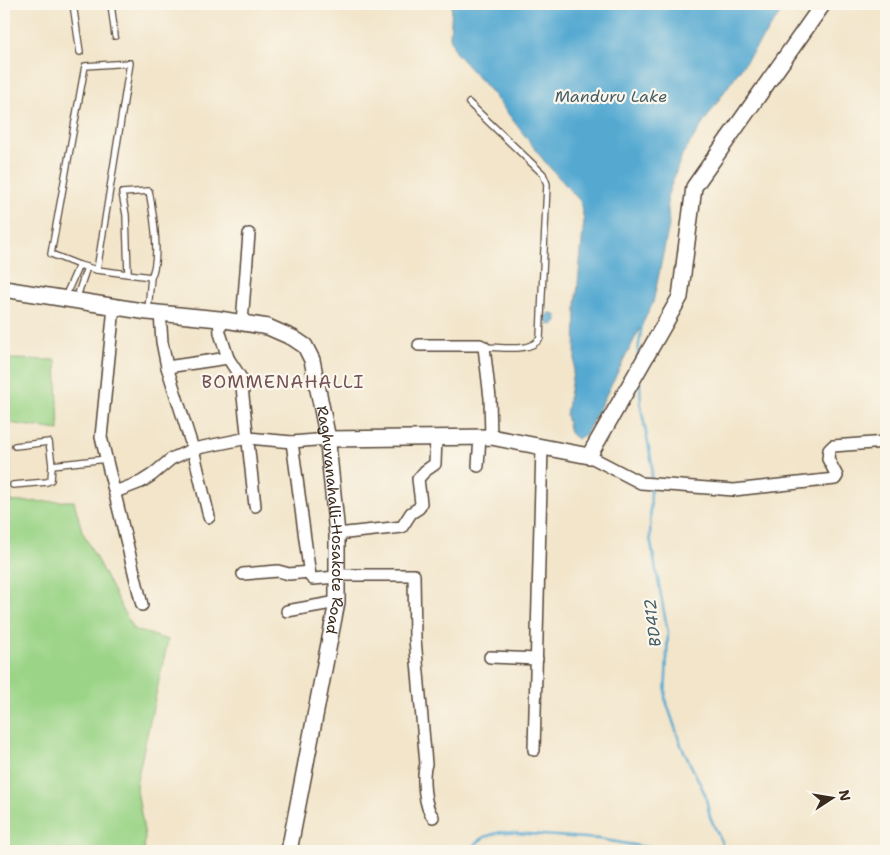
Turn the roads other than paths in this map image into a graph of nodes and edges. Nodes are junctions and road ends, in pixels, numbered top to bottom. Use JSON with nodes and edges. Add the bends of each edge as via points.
{"nodes":[{"id":1,"x":73,"y":4,"type":"edge"},
{"id":2,"x":111,"y":4,"type":"edge"},
{"id":3,"x":823,"y":4,"type":"edge"},
{"id":4,"x":115,"y":36,"type":"dead end"},
{"id":5,"x":80,"y":52,"type":"dead end"},
{"id":6,"x":469,"y":103,"type":"dead end"},
{"id":7,"x":249,"y":234,"type":"dead end"},
{"id":8,"x":79,"y":265,"type":"junction"},
{"id":9,"x":87,"y":267,"type":"junction"},
{"id":10,"x":97,"y":270,"type":"junction"},
{"id":11,"x":128,"y":274,"type":"junction"},
{"id":12,"x":151,"y":278,"type":"junction"},
{"id":13,"x":4,"y":289,"type":"edge"},
{"id":14,"x":70,"y":300,"type":"junction"},
{"id":15,"x":114,"y":307,"type":"junction"},
{"id":16,"x":154,"y":313,"type":"junction"},
{"id":17,"x":219,"y":319,"type":"junction"},
{"id":18,"x":242,"y":322,"type":"junction"},
{"id":19,"x":419,"y":345,"type":"dead end"},
{"id":20,"x":484,"y":346,"type":"junction"},
{"id":21,"x":228,"y":358,"type":"junction"},
{"id":22,"x":167,"y":367,"type":"junction"},
{"id":23,"x":486,"y":437,"type":"junction"},
{"id":24,"x":248,"y":438,"type":"junction"},
{"id":25,"x":327,"y":439,"type":"junction"},
{"id":26,"x":436,"y":439,"type":"junction"},
{"id":27,"x":292,"y":442,"type":"junction"},
{"id":28,"x":886,"y":442,"type":"edge"},
{"id":29,"x":15,"y":446,"type":"dead end"},
{"id":30,"x":542,"y":447,"type":"junction"},
{"id":31,"x":192,"y":449,"type":"junction"},
{"id":32,"x":589,"y":456,"type":"junction"},
{"id":33,"x":106,"y":459,"type":"junction"},
{"id":34,"x":52,"y":465,"type":"junction"},
{"id":35,"x":478,"y":466,"type":"dead end"},
{"id":36,"x":13,"y":485,"type":"dead end"},
{"id":37,"x":115,"y":492,"type":"junction"},
{"id":38,"x":255,"y":506,"type":"dead end"},
{"id":39,"x":209,"y":517,"type":"dead end"},
{"id":40,"x":337,"y":534,"type":"junction"},
{"id":41,"x":309,"y":572,"type":"junction"},
{"id":42,"x":243,"y":574,"type":"dead end"},
{"id":43,"x":337,"y":576,"type":"junction"},
{"id":44,"x":337,"y":602,"type":"junction"},
{"id":45,"x":142,"y":605,"type":"dead end"},
{"id":46,"x":287,"y":611,"type":"dead end"},
{"id":47,"x":490,"y":657,"type":"dead end"},
{"id":48,"x":537,"y":659,"type":"junction"},
{"id":49,"x":534,"y":750,"type":"dead end"},
{"id":50,"x":433,"y":817,"type":"dead end"},
{"id":51,"x":289,"y":851,"type":"edge"}],
"edges":[{"from":1,"to":5,"type":"lane"},
{"from":2,"to":4,"type":"lane"},
{"from":3,"to":32,"type":"main road","via":[[694,187],[680,297]]},
{"from":6,"to":20,"type":"lane","via":[[543,174],[547,184],[540,338],[536,344],[527,347]]},
{"from":7,"to":18,"type":"street"},
{"from":8,"to":9,"type":"lane"},
{"from":8,"to":10,"type":"lane","via":[[51,254],[85,66],[130,63]]},
{"from":8,"to":14,"type":"lane"},
{"from":9,"to":10,"type":"lane"},
{"from":9,"to":14,"type":"lane"},
{"from":10,"to":11,"type":"lane"},
{"from":11,"to":12,"type":"lane"},
{"from":11,"to":12,"type":"lane","via":[[122,194],[149,191],[156,259],[156,269]]},
{"from":12,"to":16,"type":"lane"},
{"from":13,"to":14,"type":"main road","name":"Raghuvanahalli-Hosakote Road"},
{"from":14,"to":15,"type":"main road","name":"Raghuvanahalli-Hosakote Road"},
{"from":15,"to":16,"type":"main road","name":"Raghuvanahalli-Hosakote Road"},
{"from":15,"to":33,"type":"street","via":[[101,437]]},
{"from":16,"to":17,"type":"main road","name":"Raghuvanahalli-Hosakote Road"},
{"from":16,"to":22,"type":"street"},
{"from":17,"to":18,"type":"main road","name":"Raghuvanahalli-Hosakote Road"},
{"from":17,"to":21,"type":"street"},
{"from":18,"to":25,"type":"main road","name":"Raghuvanahalli-Hosakote Road","via":[[268,327],[305,346],[312,360]]},
{"from":19,"to":20,"type":"street"},
{"from":20,"to":23,"type":"street","via":[[490,398]]},
{"from":21,"to":22,"type":"street"},
{"from":21,"to":24,"type":"street","via":[[241,378]]},
{"from":22,"to":31,"type":"street"},
{"from":23,"to":26,"type":"main road"},
{"from":23,"to":30,"type":"main road"},
{"from":23,"to":35,"type":"street"},
{"from":24,"to":27,"type":"street"},
{"from":24,"to":31,"type":"street"},
{"from":24,"to":38,"type":"street"},
{"from":25,"to":26,"type":"main road"},
{"from":25,"to":27,"type":"street"},
{"from":25,"to":40,"type":"main road","name":"Raghuvanahalli-Hosakote Road"},
{"from":26,"to":40,"type":"street","via":[[435,464],[418,479],[421,503],[402,526]]},
{"from":27,"to":41,"type":"street"},
{"from":28,"to":32,"type":"street","via":[[833,446],[828,459],[837,476],[835,479],[734,490],[641,483]]},
{"from":29,"to":34,"type":"lane","via":[[49,442]]},
{"from":30,"to":32,"type":"main road"},
{"from":30,"to":48,"type":"street"},
{"from":31,"to":37,"type":"street","via":[[171,459],[141,482]]},
{"from":31,"to":39,"type":"street"},
{"from":33,"to":34,"type":"lane"},
{"from":33,"to":37,"type":"street"},
{"from":34,"to":36,"type":"lane","via":[[51,480]]},
{"from":37,"to":45,"type":"street"},
{"from":40,"to":43,"type":"main road","name":"Raghuvanahalli-Hosakote Road"},
{"from":41,"to":42,"type":"street"},
{"from":41,"to":43,"type":"street","via":[[314,579]]},
{"from":43,"to":44,"type":"main road","name":"Raghuvanahalli-Hosakote Road"},
{"from":43,"to":50,"type":"street","via":[[414,575],[414,639],[426,764],[424,781],[428,812]]},
{"from":44,"to":46,"type":"street"},
{"from":44,"to":51,"type":"main road","name":"Raghuvanahalli-Hosakote Road"},
{"from":47,"to":48,"type":"street"},
{"from":48,"to":49,"type":"street"}]}
